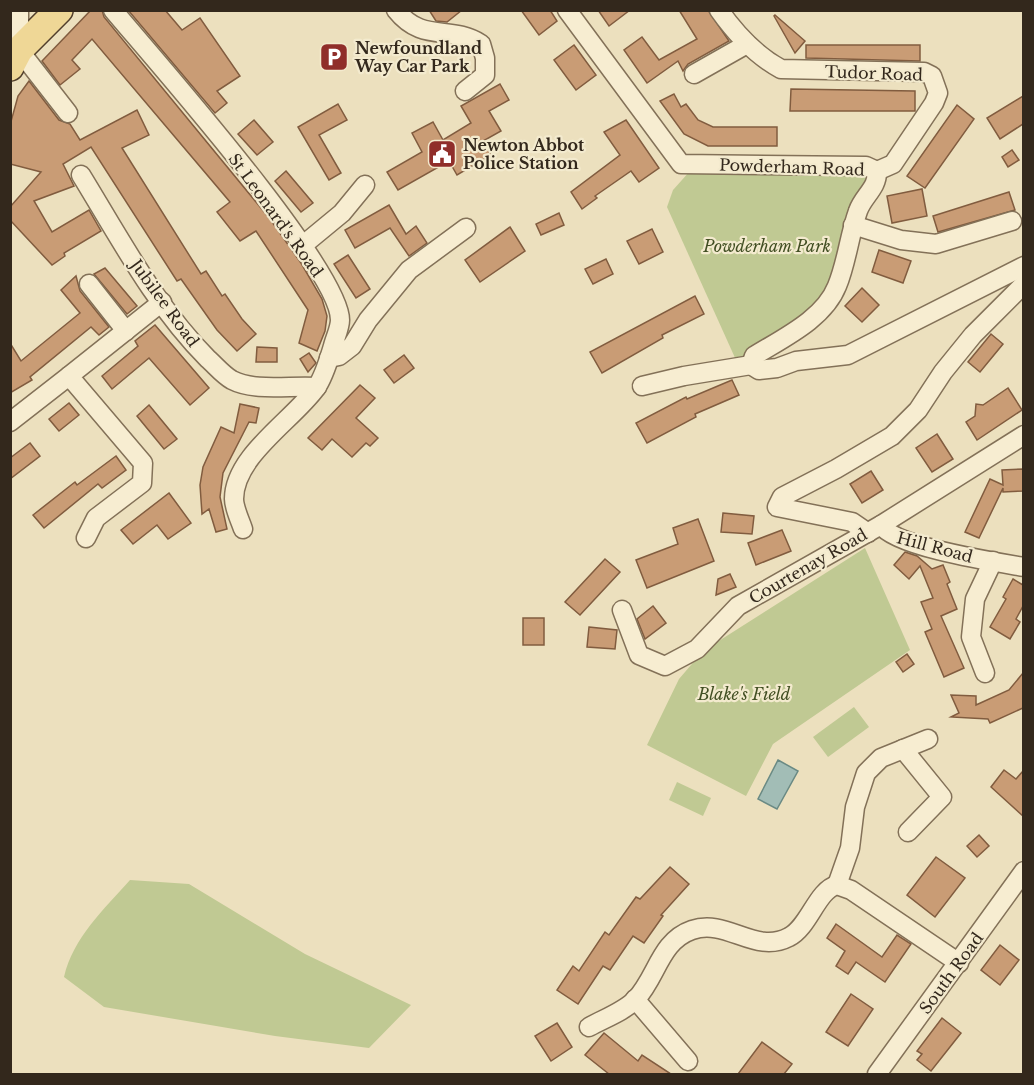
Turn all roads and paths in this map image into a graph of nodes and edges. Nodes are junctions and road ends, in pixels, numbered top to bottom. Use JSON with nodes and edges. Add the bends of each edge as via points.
{"nodes":[{"id":1,"x":19,"y":10,"type":"edge"},
{"id":2,"x":59,"y":10,"type":"edge"},
{"id":3,"x":113,"y":10,"type":"edge"},
{"id":4,"x":396,"y":10,"type":"edge"},
{"id":5,"x":567,"y":10,"type":"edge"},
{"id":6,"x":719,"y":10,"type":"edge"},
{"id":7,"x":747,"y":44,"type":"junction"},
{"id":8,"x":13,"y":55,"type":"edge"},
{"id":9,"x":694,"y":74,"type":"dead end"},
{"id":10,"x":465,"y":91,"type":"dead end"},
{"id":11,"x":68,"y":113,"type":"dead end"},
{"id":12,"x":878,"y":171,"type":"junction"},
{"id":13,"x":81,"y":175,"type":"dead end"},
{"id":14,"x":365,"y":184,"type":"dead end"},
{"id":15,"x":1012,"y":221,"type":"dead end"},
{"id":16,"x":853,"y":225,"type":"junction"},
{"id":17,"x":466,"y":228,"type":"dead end"},
{"id":18,"x":302,"y":246,"type":"junction"},
{"id":19,"x":1023,"y":266,"type":"edge"},
{"id":20,"x":89,"y":284,"type":"dead end"},
{"id":21,"x":1023,"y":284,"type":"edge"},
{"id":22,"x":162,"y":302,"type":"junction"},
{"id":23,"x":126,"y":331,"type":"junction"},
{"id":24,"x":329,"y":358,"type":"junction"},
{"id":25,"x":751,"y":366,"type":"junction"},
{"id":26,"x":69,"y":376,"type":"junction"},
{"id":27,"x":642,"y":386,"type":"dead end"},
{"id":28,"x":317,"y":387,"type":"junction"},
{"id":29,"x":10,"y":422,"type":"edge"},
{"id":30,"x":1023,"y":435,"type":"edge"},
{"id":31,"x":874,"y":529,"type":"junction"},
{"id":32,"x":243,"y":530,"type":"dead end"},
{"id":33,"x":86,"y":538,"type":"dead end"},
{"id":34,"x":993,"y":561,"type":"junction"},
{"id":35,"x":1023,"y":567,"type":"edge"},
{"id":36,"x":622,"y":610,"type":"dead end"},
{"id":37,"x":986,"y":673,"type":"dead end"},
{"id":38,"x":928,"y":739,"type":"dead end"},
{"id":39,"x":903,"y":749,"type":"junction"},
{"id":40,"x":908,"y":832,"type":"dead end"},
{"id":41,"x":1023,"y":871,"type":"edge"},
{"id":42,"x":837,"y":885,"type":"junction"},
{"id":43,"x":959,"y":963,"type":"junction"},
{"id":44,"x":635,"y":999,"type":"junction"},
{"id":45,"x":589,"y":1027,"type":"dead end"},
{"id":46,"x":688,"y":1061,"type":"dead end"},
{"id":47,"x":877,"y":1074,"type":"edge"}],
"edges":[{"from":1,"to":8,"type":"street"},
{"from":2,"to":8,"type":"main road"},
{"from":3,"to":18,"type":"street","name":"St Leonard's Road","via":[[238,161]]},
{"from":4,"to":10,"type":"street","via":[[412,27],[468,36],[481,44],[485,75]]},
{"from":5,"to":12,"type":"street","name":"Powderham Road","via":[[681,164],[866,166]]},
{"from":6,"to":7,"type":"street","name":"Tudor Road"},
{"from":7,"to":9,"type":"street"},
{"from":7,"to":12,"type":"street","name":"Tudor Road","via":[[781,69],[924,72],[932,76],[938,93],[933,103],[893,164]]},
{"from":8,"to":11,"type":"street"},
{"from":12,"to":16,"type":"street","name":"Powderham Road","via":[[878,181],[859,206]]},
{"from":13,"to":22,"type":"street","name":"Jubilee Road"},
{"from":14,"to":18,"type":"street","via":[[342,213]]},
{"from":15,"to":16,"type":"street","via":[[936,244],[901,240]]},
{"from":16,"to":25,"type":"street","name":"Powderham Road","via":[[837,288],[827,304],[812,319],[754,356]]},
{"from":17,"to":24,"type":"street","via":[[409,270],[352,346]]},
{"from":18,"to":24,"type":"street","name":"St Leonard's Road","via":[[338,309],[340,321]]},
{"from":19,"to":25,"type":"street","via":[[848,355],[796,361],[777,368],[759,370]]},
{"from":20,"to":23,"type":"street"},
{"from":21,"to":31,"type":"street","via":[[973,335],[918,410],[892,436],[782,496],[777,507]]},
{"from":22,"to":23,"type":"street"},
{"from":22,"to":28,"type":"street","name":"Jubilee Road","via":[[193,344],[230,379],[255,385]]},
{"from":23,"to":26,"type":"street"},
{"from":24,"to":28,"type":"street","name":"St Leonard's Road"},
{"from":25,"to":27,"type":"street"},
{"from":26,"to":29,"type":"street"},
{"from":26,"to":33,"type":"street","via":[[143,463],[142,483],[96,518]]},
{"from":28,"to":32,"type":"street","name":"St Leonard's Road","via":[[242,470],[234,499]]},
{"from":30,"to":31,"type":"street","name":"Courtenay Road"},
{"from":31,"to":34,"type":"street","name":"Hill Road"},
{"from":31,"to":36,"type":"street","name":"Courtenay Road","via":[[738,606],[697,649],[665,666],[639,655]]},
{"from":34,"to":35,"type":"street","name":"Hill Road"},
{"from":34,"to":37,"type":"street","name":"Hill Road","via":[[975,599],[971,637]]},
{"from":38,"to":39,"type":"street"},
{"from":39,"to":40,"type":"street","via":[[942,797]]},
{"from":39,"to":42,"type":"street","via":[[881,758],[866,773],[855,807],[850,848]]},
{"from":41,"to":43,"type":"street","name":"South Road"},
{"from":42,"to":43,"type":"street"},
{"from":42,"to":44,"type":"street","via":[[825,892],[798,931],[782,940],[756,941],[710,926],[681,935],[663,954]]},
{"from":43,"to":47,"type":"street","name":"South Road"},
{"from":44,"to":45,"type":"street"},
{"from":44,"to":46,"type":"street"}]}
